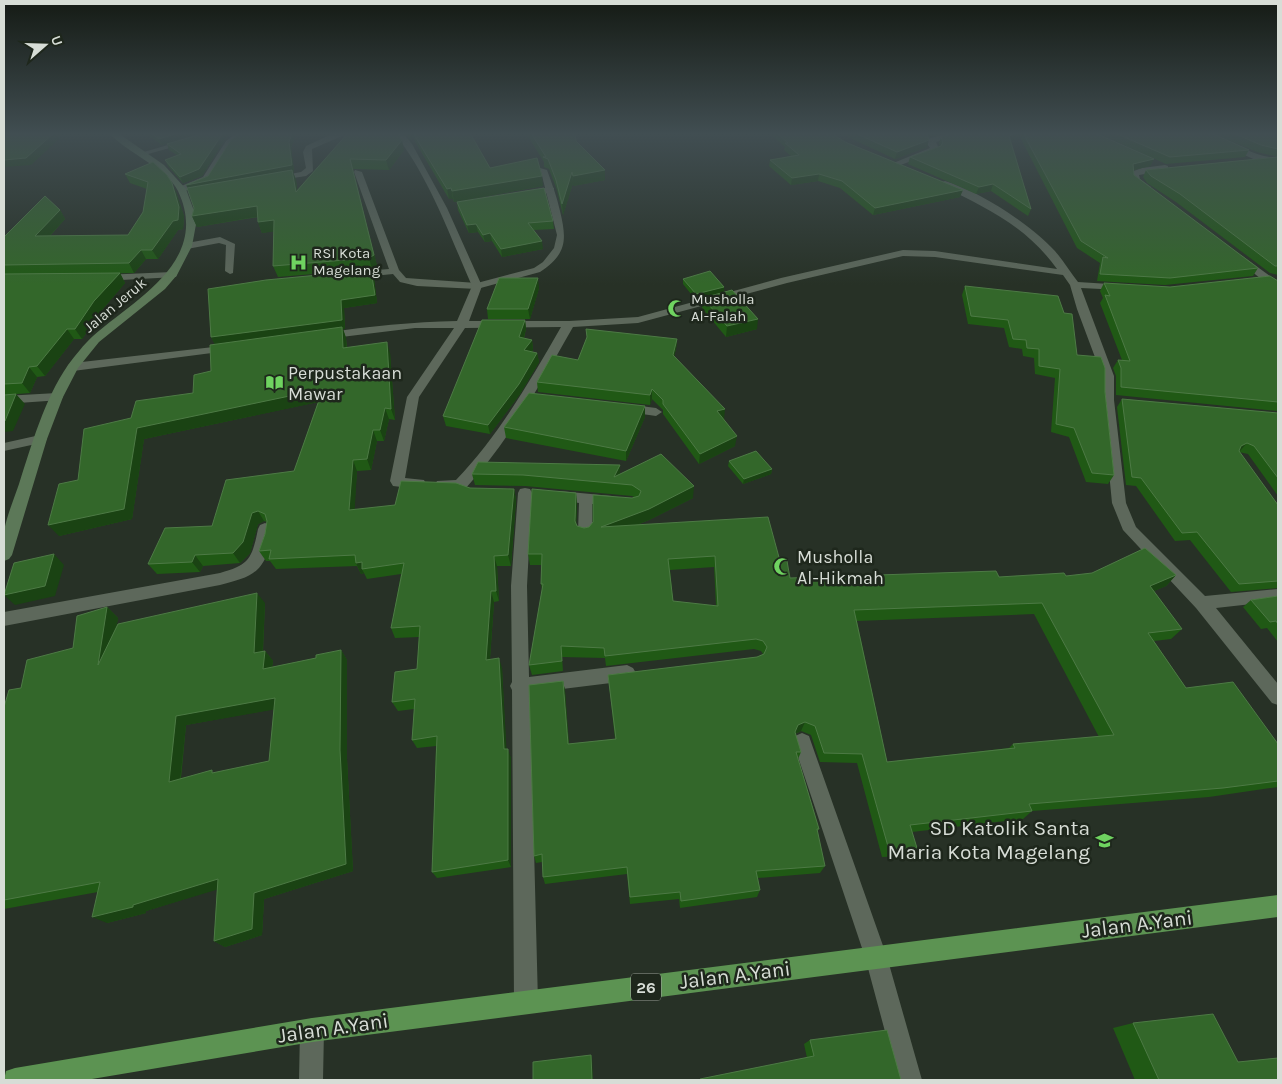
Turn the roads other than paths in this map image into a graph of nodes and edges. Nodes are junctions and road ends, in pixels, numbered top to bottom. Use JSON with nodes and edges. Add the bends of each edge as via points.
{"nodes":[{"id":1,"x":178,"y":184,"type":"edge"},
{"id":2,"x":200,"y":184,"type":"edge"},
{"id":3,"x":362,"y":184,"type":"edge"},
{"id":4,"x":432,"y":184,"type":"edge"},
{"id":5,"x":548,"y":184,"type":"edge"},
{"id":6,"x":943,"y":184,"type":"edge"},
{"id":7,"x":1141,"y":184,"type":"edge"},
{"id":8,"x":551,"y":190,"type":"junction"},
{"id":9,"x":187,"y":193,"type":"junction"},
{"id":10,"x":1157,"y":195,"type":"edge"},
{"id":11,"x":515,"y":196,"type":"edge"},
{"id":12,"x":187,"y":246,"type":"junction"},
{"id":13,"x":1232,"y":251,"type":"edge"},
{"id":14,"x":230,"y":271,"type":"dead end"},
{"id":15,"x":395,"y":271,"type":"junction"},
{"id":16,"x":1067,"y":273,"type":"junction"},
{"id":17,"x":172,"y":275,"type":"junction"},
{"id":18,"x":347,"y":276,"type":"edge"},
{"id":19,"x":88,"y":278,"type":"edge"},
{"id":20,"x":1274,"y":278,"type":"edge"},
{"id":21,"x":1250,"y":281,"type":"edge"},
{"id":22,"x":1075,"y":284,"type":"junction"},
{"id":23,"x":478,"y":286,"type":"junction"},
{"id":24,"x":1278,"y":287,"type":"edge"},
{"id":25,"x":1135,"y":288,"type":"edge"},
{"id":26,"x":462,"y":324,"type":"junction"},
{"id":27,"x":569,"y":324,"type":"junction"},
{"id":28,"x":312,"y":339,"type":"edge"},
{"id":29,"x":245,"y":347,"type":"edge"},
{"id":30,"x":73,"y":367,"type":"junction"},
{"id":31,"x":57,"y":397,"type":"junction"},
{"id":32,"x":4,"y":400,"type":"edge"},
{"id":33,"x":1108,"y":400,"type":"junction"},
{"id":34,"x":1124,"y":401,"type":"edge"},
{"id":35,"x":611,"y":407,"type":"edge"},
{"id":36,"x":656,"y":412,"type":"dead end"},
{"id":37,"x":40,"y":439,"type":"junction"},
{"id":38,"x":4,"y":447,"type":"edge"},
{"id":39,"x":460,"y":485,"type":"junction"},
{"id":40,"x":473,"y":492,"type":"edge"},
{"id":41,"x":516,"y":493,"type":"joint"},
{"id":42,"x":586,"y":498,"type":"junction"},
{"id":43,"x":623,"y":502,"type":"edge"},
{"id":44,"x":9,"y":522,"type":"edge"},
{"id":45,"x":265,"y":529,"type":"edge"},
{"id":46,"x":585,"y":532,"type":"edge"},
{"id":47,"x":4,"y":555,"type":"edge"},
{"id":48,"x":1278,"y":594,"type":"edge"},
{"id":49,"x":1202,"y":603,"type":"junction"},
{"id":50,"x":4,"y":619,"type":"edge"},
{"id":51,"x":646,"y":671,"type":"edge"},
{"id":52,"x":519,"y":686,"type":"junction"},
{"id":53,"x":1278,"y":697,"type":"edge"},
{"id":54,"x":802,"y":742,"type":"dead end"},
{"id":55,"x":1278,"y":906,"type":"edge"},
{"id":56,"x":876,"y":957,"type":"junction"},
{"id":57,"x":526,"y":1002,"type":"junction"},
{"id":58,"x":312,"y":1030,"type":"junction"},
{"id":59,"x":15,"y":1080,"type":"edge"},
{"id":60,"x":311,"y":1080,"type":"edge"},
{"id":61,"x":910,"y":1080,"type":"edge"}],
"edges":[{"from":1,"to":9,"type":"main road","name":"Jalan Jeruk"},
{"from":2,"to":9,"type":"street"},
{"from":3,"to":15,"type":"lane"},
{"from":4,"to":23,"type":"street","via":[[446,208]]},
{"from":5,"to":8,"type":"lane"},
{"from":6,"to":16,"type":"street","via":[[971,195],[1024,228],[1048,249]]},
{"from":7,"to":10,"type":"street"},
{"from":8,"to":11,"type":"street"},
{"from":8,"to":23,"type":"lane","via":[[561,236],[552,257],[537,270]]},
{"from":9,"to":12,"type":"main road","name":"Jalan Jeruk","via":[[192,219]]},
{"from":12,"to":14,"type":"lane","via":[[220,240],[231,244]]},
{"from":12,"to":17,"type":"main road","name":"Jalan Jeruk"},
{"from":13,"to":20,"type":"street"},
{"from":15,"to":18,"type":"lane"},
{"from":15,"to":23,"type":"lane","via":[[403,280],[417,283]]},
{"from":16,"to":22,"type":"street"},
{"from":16,"to":27,"type":"street","via":[[935,254],[903,253],[793,278],[638,320]]},
{"from":17,"to":19,"type":"street"},
{"from":17,"to":30,"type":"main road","name":"Jalan Jeruk","via":[[95,340]]},
{"from":20,"to":21,"type":"street"},
{"from":20,"to":24,"type":"street"},
{"from":22,"to":25,"type":"street"},
{"from":22,"to":33,"type":"street","via":[[1108,376]]},
{"from":23,"to":26,"type":"street"},
{"from":26,"to":27,"type":"street"},
{"from":26,"to":28,"type":"street","via":[[372,329]]},
{"from":26,"to":39,"type":"street","via":[[413,397],[396,480],[401,483]]},
{"from":27,"to":39,"type":"street","via":[[532,397]]},
{"from":29,"to":30,"type":"street"},
{"from":30,"to":31,"type":"main road","name":"Jalan Jeruk"},
{"from":31,"to":32,"type":"street"},
{"from":31,"to":37,"type":"main road","name":"Jalan Jeruk"},
{"from":33,"to":34,"type":"street"},
{"from":33,"to":49,"type":"street","via":[[1119,503],[1130,530]]},
{"from":35,"to":36,"type":"street"},
{"from":37,"to":38,"type":"street"},
{"from":37,"to":44,"type":"main road","name":"Jalan Jeruk"},
{"from":39,"to":40,"type":"lane"},
{"from":41,"to":42,"type":"lane"},
{"from":41,"to":52,"type":"street"},
{"from":42,"to":43,"type":"lane"},
{"from":42,"to":46,"type":"lane"},
{"from":44,"to":47,"type":"main road","name":"Jalan Jeruk"},
{"from":45,"to":50,"type":"street","via":[[260,557],[247,572]]},
{"from":48,"to":49,"type":"street"},
{"from":49,"to":53,"type":"street"},
{"from":51,"to":52,"type":"street"},
{"from":52,"to":57,"type":"street"},
{"from":54,"to":56,"type":"street"},
{"from":55,"to":56,"type":"highway","name":"Jalan A.Yani","number":"26"},
{"from":56,"to":57,"type":"highway","name":"Jalan A.Yani","number":"26"},
{"from":56,"to":61,"type":"street"},
{"from":57,"to":58,"type":"highway","name":"Jalan A.Yani","number":"26"},
{"from":58,"to":59,"type":"highway","name":"Jalan A.Yani","number":"26"},
{"from":58,"to":60,"type":"street"}]}
